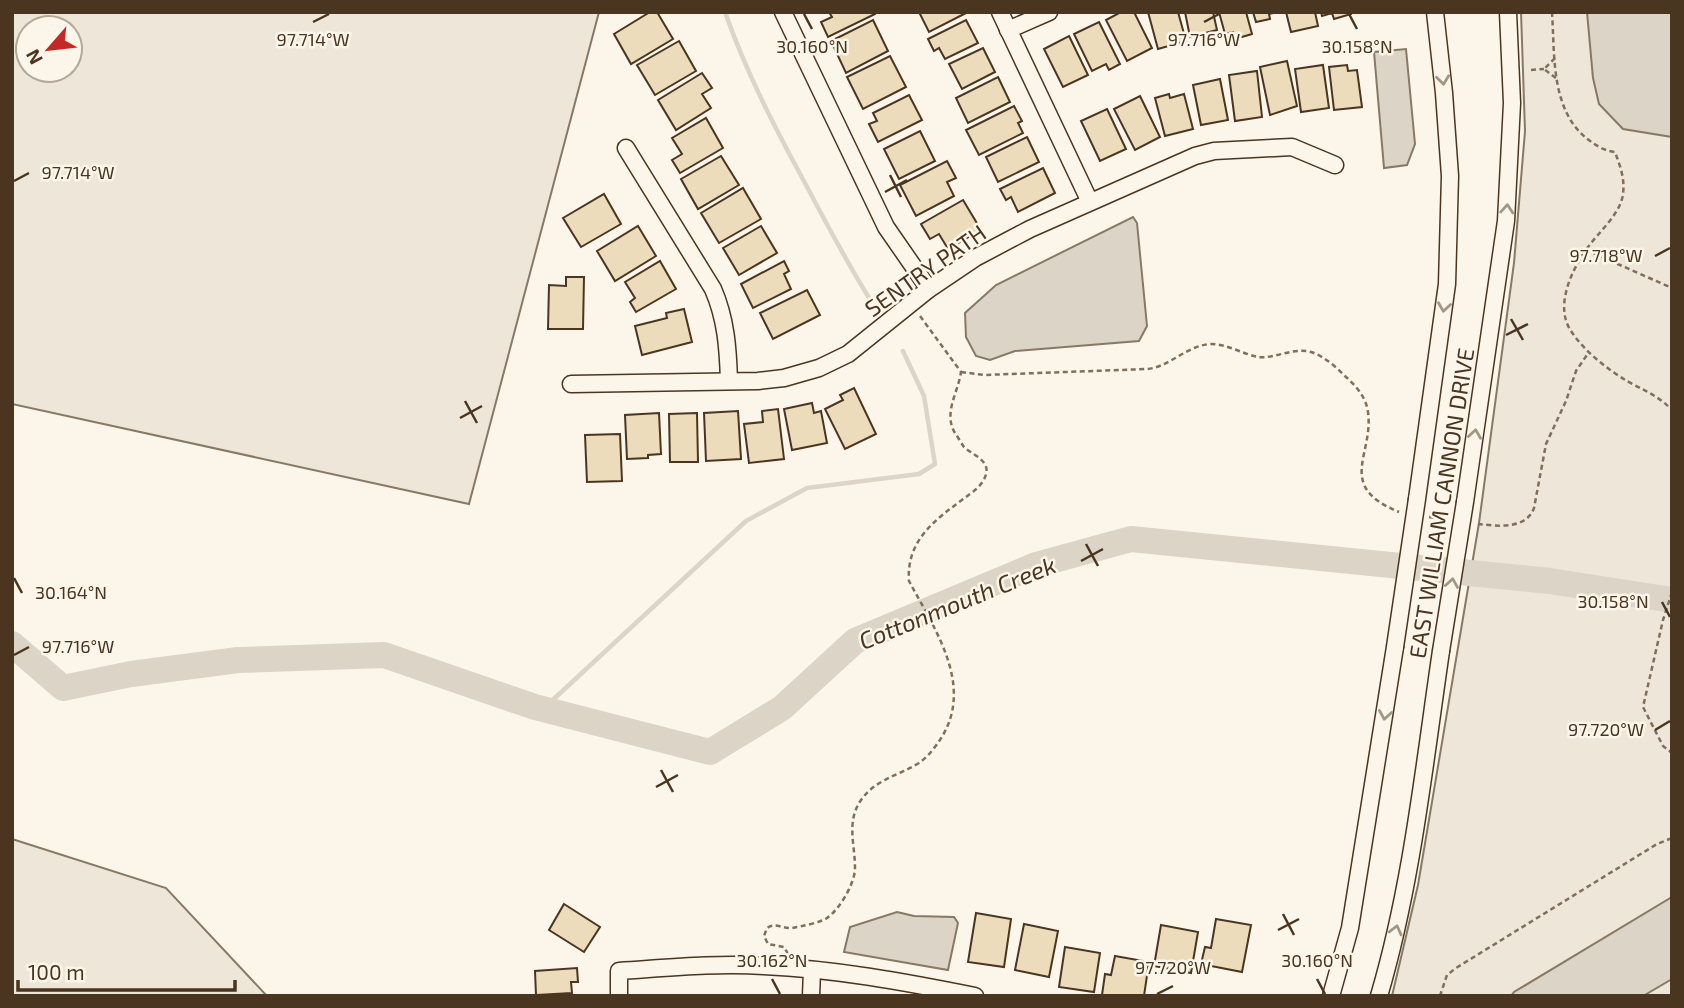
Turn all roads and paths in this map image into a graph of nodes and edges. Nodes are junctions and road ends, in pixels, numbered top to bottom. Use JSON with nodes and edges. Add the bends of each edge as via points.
{"nodes":[{"id":1,"x":783,"y":12,"type":"edge"},
{"id":2,"x":1000,"y":12,"type":"edge"},
{"id":3,"x":1049,"y":12,"type":"edge"},
{"id":4,"x":1435,"y":12,"type":"edge"},
{"id":5,"x":1508,"y":12,"type":"edge"},
{"id":6,"x":1552,"y":12,"type":"edge"},
{"id":7,"x":1008,"y":30,"type":"junction"},
{"id":8,"x":1555,"y":58,"type":"junction"},
{"id":9,"x":1544,"y":69,"type":"junction"},
{"id":10,"x":1531,"y":70,"type":"dead end"},
{"id":11,"x":1557,"y":80,"type":"junction"},
{"id":12,"x":626,"y":148,"type":"dead end"},
{"id":13,"x":1335,"y":165,"type":"dead end"},
{"id":14,"x":1090,"y":202,"type":"junction"},
{"id":15,"x":1586,"y":250,"type":"junction"},
{"id":16,"x":1672,"y":288,"type":"edge"},
{"id":17,"x":929,"y":289,"type":"junction"},
{"id":18,"x":920,"y":316,"type":"dead end"},
{"id":19,"x":1589,"y":352,"type":"junction"},
{"id":20,"x":961,"y":372,"type":"junction"},
{"id":21,"x":729,"y":381,"type":"junction"},
{"id":22,"x":571,"y":384,"type":"dead end"},
{"id":23,"x":1672,"y":410,"type":"edge"},
{"id":24,"x":1415,"y":509,"type":"junction"},
{"id":25,"x":1453,"y":521,"type":"dead end"},
{"id":26,"x":1475,"y":523,"type":"dead end"},
{"id":27,"x":1672,"y":593,"type":"edge"},
{"id":28,"x":1672,"y":753,"type":"edge"},
{"id":29,"x":1672,"y":838,"type":"edge"},
{"id":30,"x":788,"y":954,"type":"dead end"},
{"id":31,"x":811,"y":970,"type":"junction"},
{"id":32,"x":619,"y":996,"type":"edge"},
{"id":33,"x":811,"y":996,"type":"edge"},
{"id":34,"x":975,"y":996,"type":"edge"},
{"id":35,"x":1331,"y":996,"type":"edge"},
{"id":36,"x":1379,"y":996,"type":"edge"},
{"id":37,"x":1440,"y":996,"type":"edge"}],
"edges":[{"from":1,"to":17,"type":"street","via":[[886,227]]},
{"from":2,"to":7,"type":"street"},
{"from":3,"to":7,"type":"street"},
{"from":4,"to":24,"type":"street","name":"EAST WILLIAM CANNON DRIVE","one_way":true,"via":[[1450,176],[1447,284]]},
{"from":36,"to":5,"type":"street","name":"EAST WILLIAM CANNON DRIVE","one_way":true,"bridge":true,"via":[[1412,850],[1506,221],[1512,103]]},
{"from":6,"to":8,"type":"path"},
{"from":7,"to":14,"type":"street"},
{"from":8,"to":9,"type":"path"},
{"from":8,"to":11,"type":"path"},
{"from":9,"to":10,"type":"path"},
{"from":9,"to":11,"type":"path"},
{"from":11,"to":15,"type":"path","via":[[1570,121],[1597,146],[1615,152],[1623,174],[1623,197]]},
{"from":12,"to":21,"type":"street","via":[[713,289],[727,338]]},
{"from":13,"to":14,"type":"street","name":"SENTRY PATH","via":[[1292,147],[1214,151]]},
{"from":14,"to":17,"type":"street","name":"SENTRY PATH","via":[[988,250]]},
{"from":15,"to":16,"type":"path"},
{"from":15,"to":19,"type":"path","via":[[1570,279],[1564,315]]},
{"from":17,"to":21,"type":"street","name":"SENTRY PATH","via":[[848,354],[819,368],[784,378]]},
{"from":18,"to":20,"type":"path"},
{"from":19,"to":23,"type":"path"},
{"from":19,"to":26,"type":"path","via":[[1576,371],[1546,444],[1531,516],[1512,525]]},
{"from":20,"to":24,"type":"path","via":[[1153,369],[1211,344],[1265,357],[1290,351],[1312,353],[1337,368],[1365,402],[1368,423],[1361,460],[1363,481],[1370,493],[1397,511]]},
{"from":20,"to":30,"type":"path","via":[[949,412],[951,426],[964,447],[983,462],[987,473],[976,489],[925,529],[908,568],[909,581],[950,665],[955,702],[949,724],[920,762],[877,783],[859,803],[851,829],[855,877],[830,916],[791,928],[766,928],[768,944],[784,947]]},
{"from":21,"to":22,"type":"street","name":"SENTRY PATH"},
{"from":24,"to":25,"type":"path"},
{"from":24,"to":35,"type":"street","name":"EAST WILLIAM CANNON DRIVE","one_way":true,"bridge":true,"via":[[1350,928]]},
{"from":27,"to":28,"type":"path","via":[[1643,707],[1663,746]]},
{"from":29,"to":37,"type":"path","via":[[1456,968],[1447,975]]},
{"from":31,"to":32,"type":"street","via":[[720,965],[619,971]]},
{"from":31,"to":33,"type":"street"},
{"from":31,"to":34,"type":"street","via":[[889,978]]}]}
